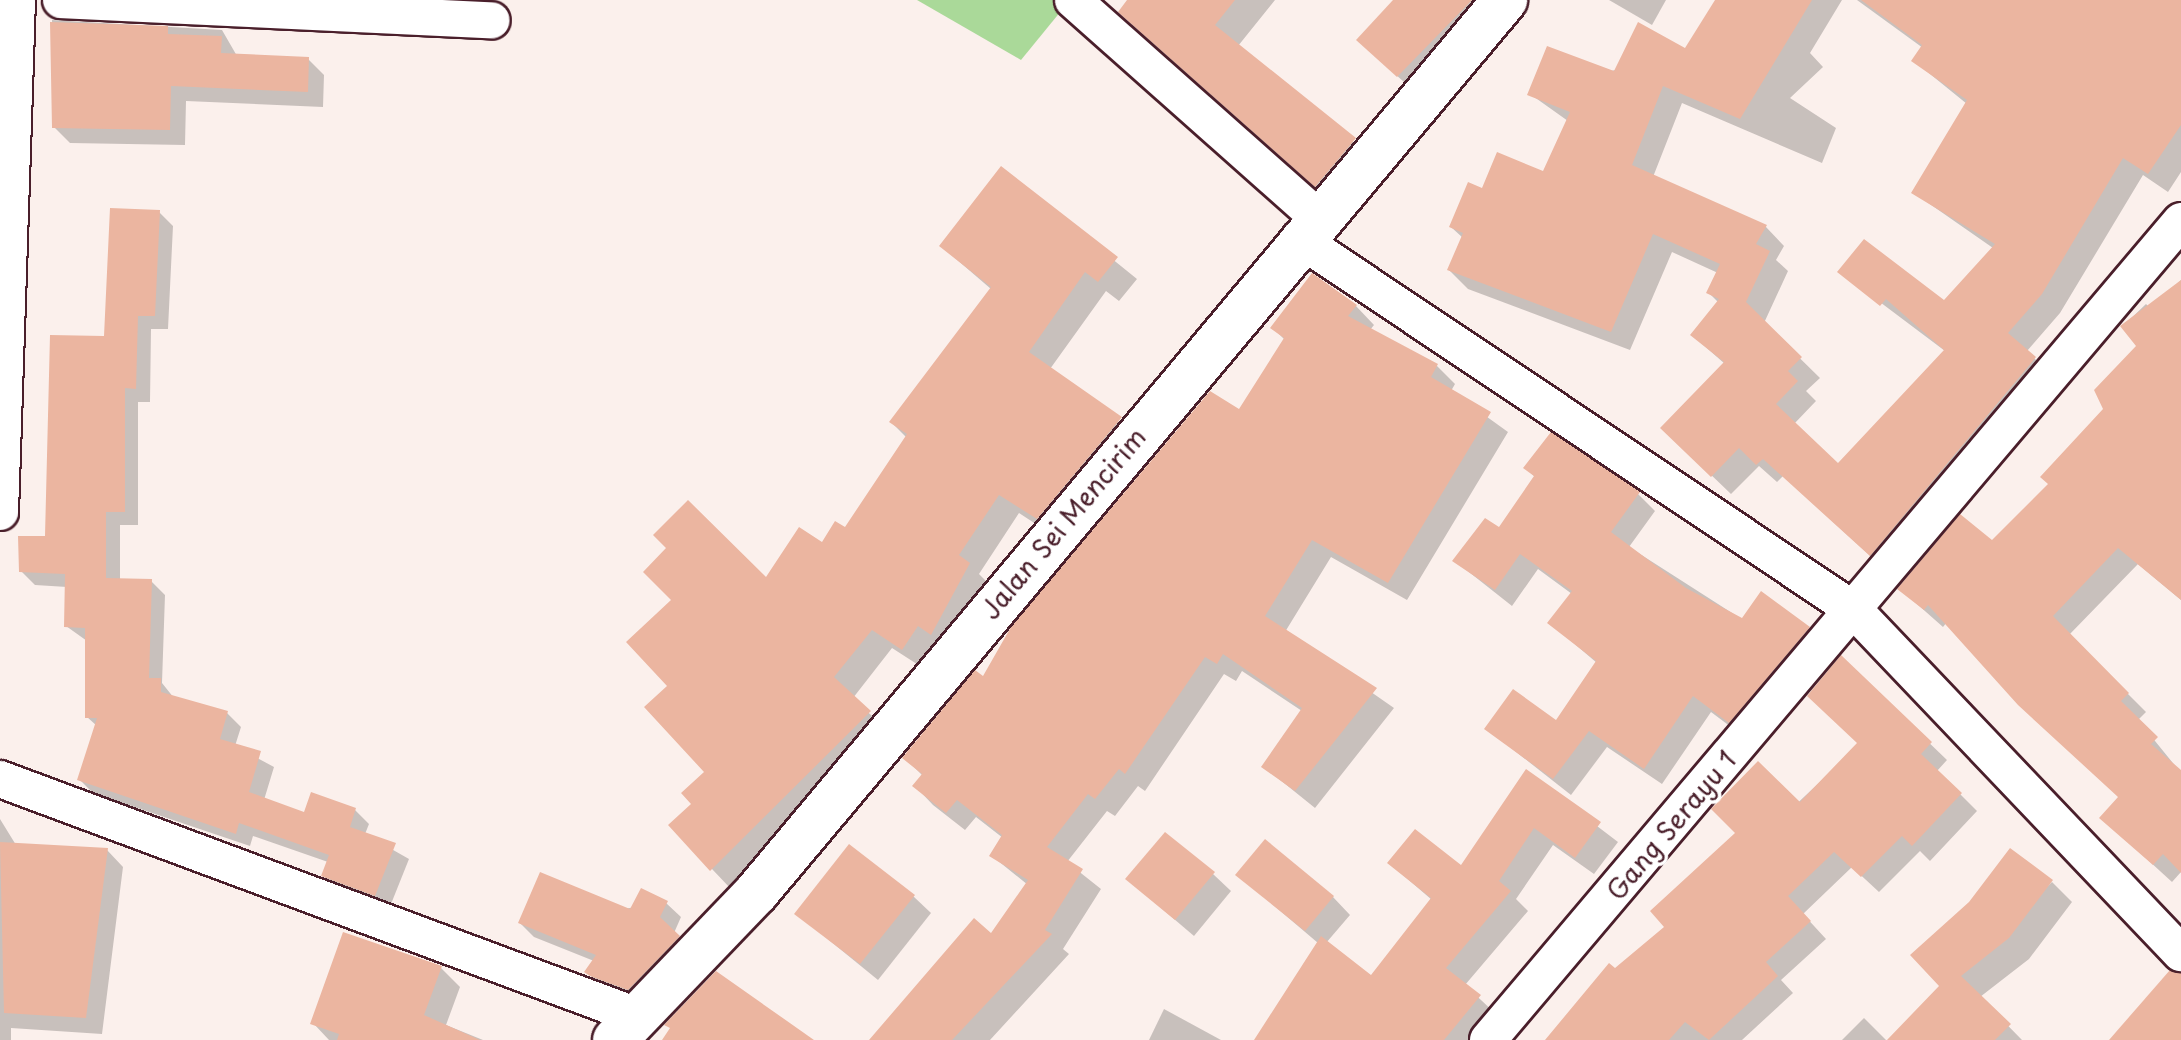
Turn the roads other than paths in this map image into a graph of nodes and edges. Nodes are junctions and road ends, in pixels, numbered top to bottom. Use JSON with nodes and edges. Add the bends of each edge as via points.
{"nodes":[{"id":1,"x":17,"y":0,"type":"edge"},
{"id":2,"x":61,"y":0,"type":"edge"},
{"id":3,"x":1073,"y":0,"type":"edge"},
{"id":4,"x":1505,"y":0,"type":"edge"},
{"id":5,"x":155,"y":2,"type":"edge"},
{"id":6,"x":356,"y":6,"type":"edge"},
{"id":7,"x":492,"y":20,"type":"dead end"},
{"id":8,"x":2180,"y":224,"type":"edge"},
{"id":9,"x":1308,"y":228,"type":"junction"},
{"id":10,"x":0,"y":512,"type":"edge"},
{"id":11,"x":1854,"y":610,"type":"junction"},
{"id":12,"x":5,"y":770,"type":"edge"},
{"id":13,"x":2181,"y":953,"type":"edge"},
{"id":14,"x":628,"y":1028,"type":"edge"},
{"id":15,"x":1488,"y":1040,"type":"edge"}],
"edges":[{"from":1,"to":10,"type":"street"},
{"from":2,"to":5,"type":"street"},
{"from":3,"to":9,"type":"street"},
{"from":4,"to":9,"type":"street","name":"Jalan Sei Mencirim"},
{"from":5,"to":6,"type":"street"},
{"from":6,"to":7,"type":"street"},
{"from":8,"to":11,"type":"street","name":"Gang Serayu 1"},
{"from":9,"to":11,"type":"street"},
{"from":9,"to":14,"type":"street","name":"Jalan Sei Mencirim","via":[[756,893]]},
{"from":11,"to":13,"type":"street"},
{"from":11,"to":15,"type":"street","name":"Gang Serayu 1"},
{"from":12,"to":14,"type":"street","via":[[52,804]]}]}
